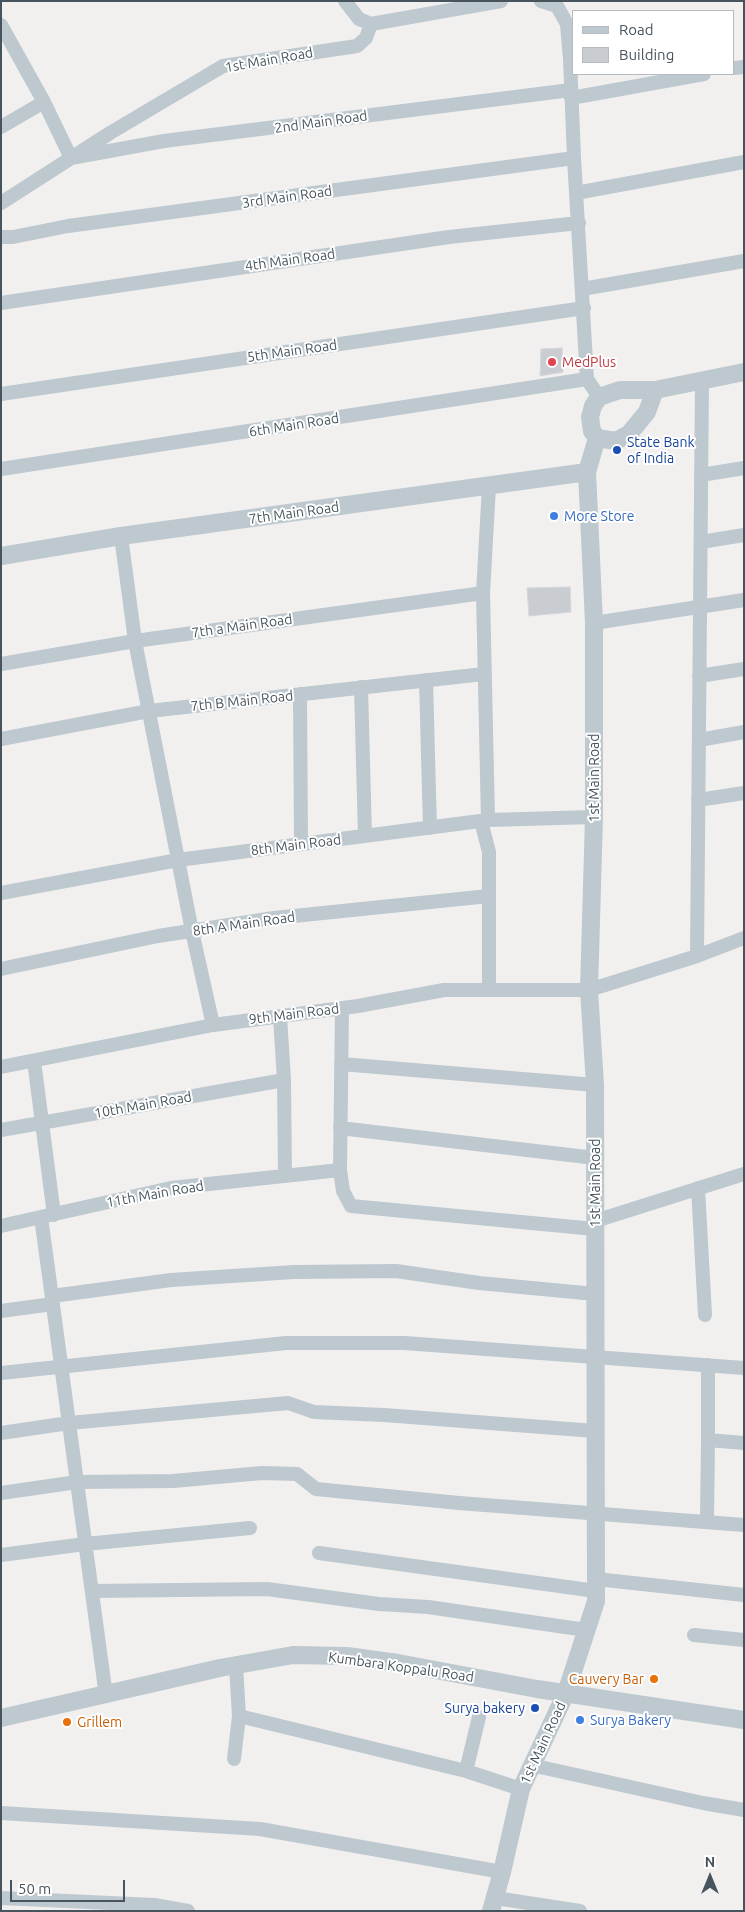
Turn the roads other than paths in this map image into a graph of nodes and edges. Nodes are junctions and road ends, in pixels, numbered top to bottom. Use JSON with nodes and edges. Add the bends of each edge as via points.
{"nodes":[{"id":1,"x":345,"y":1,"type":"edge"},
{"id":2,"x":501,"y":1,"type":"edge"},
{"id":3,"x":541,"y":1,"type":"edge"},
{"id":4,"x":371,"y":24,"type":"junction"},
{"id":5,"x":1,"y":25,"type":"edge"},
{"id":6,"x":697,"y":75,"type":"edge"},
{"id":7,"x":571,"y":94,"type":"junction"},
{"id":8,"x":44,"y":102,"type":"junction"},
{"id":9,"x":1,"y":127,"type":"edge"},
{"id":10,"x":71,"y":158,"type":"junction"},
{"id":11,"x":574,"y":158,"type":"junction"},
{"id":12,"x":744,"y":162,"type":"edge"},
{"id":13,"x":576,"y":194,"type":"junction"},
{"id":14,"x":1,"y":203,"type":"edge"},
{"id":15,"x":579,"y":223,"type":"junction"},
{"id":16,"x":1,"y":237,"type":"edge"},
{"id":17,"x":744,"y":261,"type":"edge"},
{"id":18,"x":582,"y":289,"type":"junction"},
{"id":19,"x":1,"y":303,"type":"edge"},
{"id":20,"x":584,"y":308,"type":"junction"},
{"id":21,"x":744,"y":372,"type":"edge"},
{"id":22,"x":587,"y":379,"type":"junction"},
{"id":23,"x":702,"y":380,"type":"junction"},
{"id":24,"x":655,"y":390,"type":"junction"},
{"id":25,"x":1,"y":394,"type":"edge"},
{"id":26,"x":599,"y":397,"type":"junction"},
{"id":27,"x":597,"y":438,"type":"junction"},
{"id":28,"x":744,"y":468,"type":"edge"},
{"id":29,"x":1,"y":469,"type":"edge"},
{"id":30,"x":587,"y":472,"type":"junction"},
{"id":31,"x":701,"y":475,"type":"junction"},
{"id":32,"x":489,"y":486,"type":"junction"},
{"id":33,"x":744,"y":535,"type":"edge"},
{"id":34,"x":121,"y":536,"type":"junction"},
{"id":35,"x":700,"y":542,"type":"junction"},
{"id":36,"x":1,"y":556,"type":"edge"},
{"id":37,"x":483,"y":593,"type":"junction"},
{"id":38,"x":744,"y":600,"type":"edge"},
{"id":39,"x":700,"y":608,"type":"junction"},
{"id":40,"x":594,"y":623,"type":"junction"},
{"id":41,"x":135,"y":641,"type":"junction"},
{"id":42,"x":1,"y":664,"type":"edge"},
{"id":43,"x":744,"y":669,"type":"edge"},
{"id":44,"x":484,"y":674,"type":"junction"},
{"id":45,"x":699,"y":676,"type":"junction"},
{"id":46,"x":426,"y":680,"type":"junction"},
{"id":47,"x":361,"y":687,"type":"junction"},
{"id":48,"x":300,"y":694,"type":"junction"},
{"id":49,"x":149,"y":711,"type":"junction"},
{"id":50,"x":744,"y":732,"type":"edge"},
{"id":51,"x":1,"y":740,"type":"edge"},
{"id":52,"x":698,"y":740,"type":"junction"},
{"id":53,"x":744,"y":793,"type":"edge"},
{"id":54,"x":698,"y":800,"type":"junction"},
{"id":55,"x":594,"y":817,"type":"junction"},
{"id":56,"x":485,"y":821,"type":"junction"},
{"id":57,"x":430,"y":828,"type":"junction"},
{"id":58,"x":365,"y":836,"type":"junction"},
{"id":59,"x":301,"y":844,"type":"junction"},
{"id":60,"x":178,"y":860,"type":"junction"},
{"id":61,"x":1,"y":893,"type":"edge"},
{"id":62,"x":489,"y":896,"type":"junction"},
{"id":63,"x":192,"y":931,"type":"junction"},
{"id":64,"x":744,"y":938,"type":"edge"},
{"id":65,"x":696,"y":956,"type":"junction"},
{"id":66,"x":1,"y":969,"type":"edge"},
{"id":67,"x":489,"y":990,"type":"junction"},
{"id":68,"x":590,"y":990,"type":"junction"},
{"id":69,"x":342,"y":1008,"type":"junction"},
{"id":70,"x":280,"y":1016,"type":"junction"},
{"id":71,"x":213,"y":1025,"type":"junction"},
{"id":72,"x":34,"y":1061,"type":"junction"},
{"id":73,"x":341,"y":1064,"type":"junction"},
{"id":74,"x":1,"y":1067,"type":"edge"},
{"id":75,"x":284,"y":1080,"type":"junction"},
{"id":76,"x":595,"y":1085,"type":"junction"},
{"id":77,"x":42,"y":1122,"type":"junction"},
{"id":78,"x":340,"y":1128,"type":"junction"},
{"id":79,"x":1,"y":1130,"type":"edge"},
{"id":80,"x":595,"y":1158,"type":"junction"},
{"id":81,"x":340,"y":1170,"type":"junction"},
{"id":82,"x":744,"y":1174,"type":"edge"},
{"id":83,"x":284,"y":1176,"type":"junction"},
{"id":84,"x":698,"y":1188,"type":"junction"},
{"id":85,"x":48,"y":1216,"type":"junction"},
{"id":86,"x":595,"y":1225,"type":"junction"},
{"id":87,"x":1,"y":1226,"type":"edge"},
{"id":88,"x":595,"y":1294,"type":"junction"},
{"id":89,"x":53,"y":1300,"type":"junction"},
{"id":90,"x":1,"y":1311,"type":"edge"},
{"id":91,"x":705,"y":1315,"type":"dead end"},
{"id":92,"x":596,"y":1358,"type":"junction"},
{"id":93,"x":708,"y":1365,"type":"junction"},
{"id":94,"x":62,"y":1366,"type":"junction"},
{"id":95,"x":744,"y":1368,"type":"edge"},
{"id":96,"x":1,"y":1373,"type":"edge"},
{"id":97,"x":69,"y":1424,"type":"junction"},
{"id":98,"x":595,"y":1431,"type":"junction"},
{"id":99,"x":1,"y":1433,"type":"edge"},
{"id":100,"x":708,"y":1440,"type":"junction"},
{"id":101,"x":744,"y":1443,"type":"edge"},
{"id":102,"x":77,"y":1482,"type":"junction"},
{"id":103,"x":1,"y":1493,"type":"edge"},
{"id":104,"x":596,"y":1514,"type":"junction"},
{"id":105,"x":707,"y":1522,"type":"junction"},
{"id":106,"x":744,"y":1525,"type":"edge"},
{"id":107,"x":250,"y":1528,"type":"dead end"},
{"id":108,"x":85,"y":1544,"type":"junction"},
{"id":109,"x":320,"y":1553,"type":"dead end"},
{"id":110,"x":1,"y":1555,"type":"edge"},
{"id":111,"x":596,"y":1585,"type":"junction"},
{"id":112,"x":92,"y":1591,"type":"junction"},
{"id":113,"x":744,"y":1595,"type":"edge"},
{"id":114,"x":586,"y":1630,"type":"junction"},
{"id":115,"x":694,"y":1635,"type":"dead end"},
{"id":116,"x":744,"y":1640,"type":"edge"},
{"id":117,"x":236,"y":1666,"type":"junction"},
{"id":118,"x":566,"y":1693,"type":"junction"},
{"id":119,"x":106,"y":1696,"type":"junction"},
{"id":120,"x":239,"y":1716,"type":"junction"},
{"id":121,"x":479,"y":1717,"type":"dead end"},
{"id":122,"x":1,"y":1718,"type":"edge"},
{"id":123,"x":744,"y":1720,"type":"edge"},
{"id":124,"x":234,"y":1759,"type":"dead end"},
{"id":125,"x":531,"y":1765,"type":"junction"},
{"id":126,"x":466,"y":1771,"type":"junction"},
{"id":127,"x":521,"y":1789,"type":"junction"},
{"id":128,"x":744,"y":1810,"type":"edge"},
{"id":129,"x":1,"y":1813,"type":"edge"},
{"id":130,"x":502,"y":1872,"type":"junction"},
{"id":131,"x":1,"y":1898,"type":"edge"},
{"id":132,"x":493,"y":1905,"type":"edge"},
{"id":133,"x":188,"y":1911,"type":"edge"},
{"id":134,"x":580,"y":1911,"type":"edge"}],
"edges":[{"from":1,"to":4,"type":"street","via":[[359,19]]},
{"from":2,"to":4,"type":"street"},
{"from":3,"to":7,"type":"street","via":[[557,6],[567,24]]},
{"from":4,"to":10,"type":"street","name":"1st Main Road","via":[[366,38],[357,46],[223,66]]},
{"from":5,"to":8,"type":"street"},
{"from":6,"to":7,"type":"street","name":"2nd Main Road"},
{"from":7,"to":10,"type":"street","name":"2nd Main Road","via":[[164,142]]},
{"from":7,"to":11,"type":"street"},
{"from":8,"to":9,"type":"street"},
{"from":8,"to":10,"type":"street"},
{"from":10,"to":14,"type":"street","name":"1st Main Road"},
{"from":11,"to":13,"type":"street"},
{"from":11,"to":16,"type":"street","name":"3rd Main Road"},
{"from":12,"to":13,"type":"street"},
{"from":13,"to":15,"type":"street"},
{"from":15,"to":18,"type":"street"},
{"from":15,"to":19,"type":"street","name":"4th Main Road","via":[[449,237]]},
{"from":17,"to":18,"type":"street"},
{"from":18,"to":20,"type":"street"},
{"from":20,"to":22,"type":"street"},
{"from":20,"to":25,"type":"street","name":"5th Main Road"},
{"from":21,"to":23,"type":"street"},
{"from":22,"to":26,"type":"street"},
{"from":22,"to":29,"type":"street","name":"6th Main Road"},
{"from":23,"to":24,"type":"street"},
{"from":23,"to":31,"type":"street"},
{"from":24,"to":26,"type":"street","via":[[620,390]]},
{"from":24,"to":27,"type":"street","via":[[647,412],[629,434],[616,441]]},
{"from":26,"to":27,"type":"street","via":[[590,417]]},
{"from":27,"to":30,"type":"street","name":"1st Main Road"},
{"from":28,"to":31,"type":"street"},
{"from":30,"to":32,"type":"street","name":"7th Main Road"},
{"from":30,"to":40,"type":"street","name":"1st Main Road"},
{"from":31,"to":35,"type":"street"},
{"from":32,"to":34,"type":"street","name":"7th Main Road"},
{"from":32,"to":37,"type":"street"},
{"from":33,"to":35,"type":"street"},
{"from":34,"to":36,"type":"street","name":"7th Main Road"},
{"from":34,"to":41,"type":"street"},
{"from":35,"to":39,"type":"street"},
{"from":37,"to":41,"type":"street","name":"7th a Main Road"},
{"from":37,"to":44,"type":"street"},
{"from":38,"to":39,"type":"street"},
{"from":39,"to":40,"type":"street"},
{"from":39,"to":45,"type":"street"},
{"from":40,"to":55,"type":"street","name":"1st Main Road"},
{"from":41,"to":42,"type":"street","name":"7th a Main Road"},
{"from":41,"to":49,"type":"street"},
{"from":43,"to":45,"type":"street"},
{"from":44,"to":46,"type":"street","name":"7th B Main Road"},
{"from":44,"to":56,"type":"street"},
{"from":45,"to":52,"type":"street"},
{"from":46,"to":47,"type":"street","name":"7th B Main Road"},
{"from":46,"to":57,"type":"street"},
{"from":47,"to":48,"type":"street","name":"7th B Main Road"},
{"from":47,"to":58,"type":"street"},
{"from":48,"to":49,"type":"street","name":"7th B Main Road"},
{"from":48,"to":59,"type":"street"},
{"from":49,"to":51,"type":"street","name":"7th B Main Road"},
{"from":49,"to":60,"type":"street"},
{"from":50,"to":52,"type":"street"},
{"from":52,"to":54,"type":"street"},
{"from":53,"to":54,"type":"street"},
{"from":54,"to":65,"type":"street"},
{"from":55,"to":56,"type":"street","name":"8th Main Road"},
{"from":55,"to":68,"type":"street","name":"1st Main Road"},
{"from":56,"to":57,"type":"street","name":"8th Main Road"},
{"from":56,"to":62,"type":"street"},
{"from":57,"to":58,"type":"street","name":"8th Main Road"},
{"from":58,"to":59,"type":"street","name":"8th Main Road"},
{"from":59,"to":60,"type":"street","name":"8th Main Road"},
{"from":60,"to":61,"type":"street","name":"8th Main Road"},
{"from":60,"to":63,"type":"street"},
{"from":62,"to":63,"type":"street","name":"8th A Main Road","via":[[274,918]]},
{"from":62,"to":67,"type":"street"},
{"from":63,"to":66,"type":"street","name":"8th A Main Road"},
{"from":63,"to":71,"type":"street"},
{"from":64,"to":65,"type":"street","name":"9th Main Road"},
{"from":65,"to":68,"type":"street","name":"9th Main Road"},
{"from":67,"to":68,"type":"street","name":"9th Main Road"},
{"from":67,"to":69,"type":"street","name":"9th Main Road","via":[[444,990]]},
{"from":68,"to":76,"type":"street","name":"1st Main Road"},
{"from":69,"to":70,"type":"street","name":"9th Main Road"},
{"from":69,"to":73,"type":"street"},
{"from":70,"to":71,"type":"street","name":"9th Main Road"},
{"from":70,"to":75,"type":"street"},
{"from":71,"to":72,"type":"street","name":"9th Main Road"},
{"from":72,"to":74,"type":"street","name":"9th Main Road"},
{"from":72,"to":77,"type":"street"},
{"from":73,"to":76,"type":"street"},
{"from":73,"to":78,"type":"street"},
{"from":75,"to":77,"type":"street","name":"10th Main Road"},
{"from":75,"to":83,"type":"street"},
{"from":76,"to":80,"type":"street","name":"1st Main Road"},
{"from":77,"to":79,"type":"street","name":"10th Main Road"},
{"from":77,"to":85,"type":"street"},
{"from":78,"to":80,"type":"street"},
{"from":78,"to":81,"type":"street"},
{"from":80,"to":86,"type":"street","name":"1st Main Road"},
{"from":81,"to":83,"type":"street","name":"11th Main Road"},
{"from":81,"to":86,"type":"street","via":[[343,1191],[351,1206]]},
{"from":82,"to":84,"type":"street"},
{"from":83,"to":85,"type":"street","name":"11th Main Road","via":[[171,1188]]},
{"from":84,"to":86,"type":"street"},
{"from":84,"to":91,"type":"street"},
{"from":85,"to":87,"type":"street","name":"11th Main Road"},
{"from":85,"to":89,"type":"street"},
{"from":86,"to":88,"type":"street","name":"1st Main Road"},
{"from":88,"to":89,"type":"street","via":[[378,1271],[294,1272],[171,1280]]},
{"from":88,"to":92,"type":"street","name":"1st Main Road"},
{"from":89,"to":90,"type":"street"},
{"from":89,"to":94,"type":"street"},
{"from":92,"to":93,"type":"street"},
{"from":92,"to":94,"type":"street","via":[[404,1343],[286,1343]]},
{"from":92,"to":98,"type":"street","name":"1st Main Road"},
{"from":93,"to":95,"type":"street"},
{"from":93,"to":100,"type":"street"},
{"from":94,"to":96,"type":"street"},
{"from":94,"to":97,"type":"street"},
{"from":97,"to":98,"type":"street","via":[[288,1403],[314,1412]]},
{"from":97,"to":99,"type":"street"},
{"from":97,"to":102,"type":"street"},
{"from":98,"to":104,"type":"street","name":"1st Main Road"},
{"from":100,"to":101,"type":"street"},
{"from":100,"to":105,"type":"street"},
{"from":102,"to":103,"type":"street"},
{"from":102,"to":104,"type":"street","via":[[297,1474],[316,1489]]},
{"from":102,"to":108,"type":"street"},
{"from":104,"to":105,"type":"street"},
{"from":104,"to":111,"type":"street","name":"1st Main Road"},
{"from":105,"to":106,"type":"street"},
{"from":107,"to":108,"type":"street"},
{"from":108,"to":110,"type":"street"},
{"from":108,"to":112,"type":"street"},
{"from":109,"to":111,"type":"street"},
{"from":111,"to":113,"type":"street"},
{"from":111,"to":114,"type":"street","name":"1st Main Road","via":[[596,1601]]},
{"from":112,"to":114,"type":"street","via":[[267,1589],[428,1607]]},
{"from":112,"to":119,"type":"street"},
{"from":114,"to":118,"type":"street","name":"1st Main Road"},
{"from":115,"to":116,"type":"street"},
{"from":117,"to":118,"type":"street","name":"Kumbara Koppalu Road","via":[[293,1655],[347,1656]]},
{"from":117,"to":119,"type":"street","name":"Kumbara Koppalu Road"},
{"from":117,"to":120,"type":"street"},
{"from":118,"to":123,"type":"street","name":"Kumbara Koppalu Road"},
{"from":118,"to":125,"type":"street","name":"1st Main Road"},
{"from":119,"to":122,"type":"street","name":"Kumbara Koppalu Road"},
{"from":120,"to":124,"type":"street"},
{"from":120,"to":126,"type":"street"},
{"from":121,"to":126,"type":"street"},
{"from":125,"to":127,"type":"street","name":"1st Main Road"},
{"from":125,"to":128,"type":"street"},
{"from":126,"to":127,"type":"street"},
{"from":127,"to":130,"type":"street","name":"1st Main Road"},
{"from":129,"to":130,"type":"street","via":[[260,1829]]},
{"from":130,"to":132,"type":"street","name":"1st Main Road"},
{"from":131,"to":133,"type":"street","via":[[154,1905]]},
{"from":132,"to":134,"type":"street"}]}
